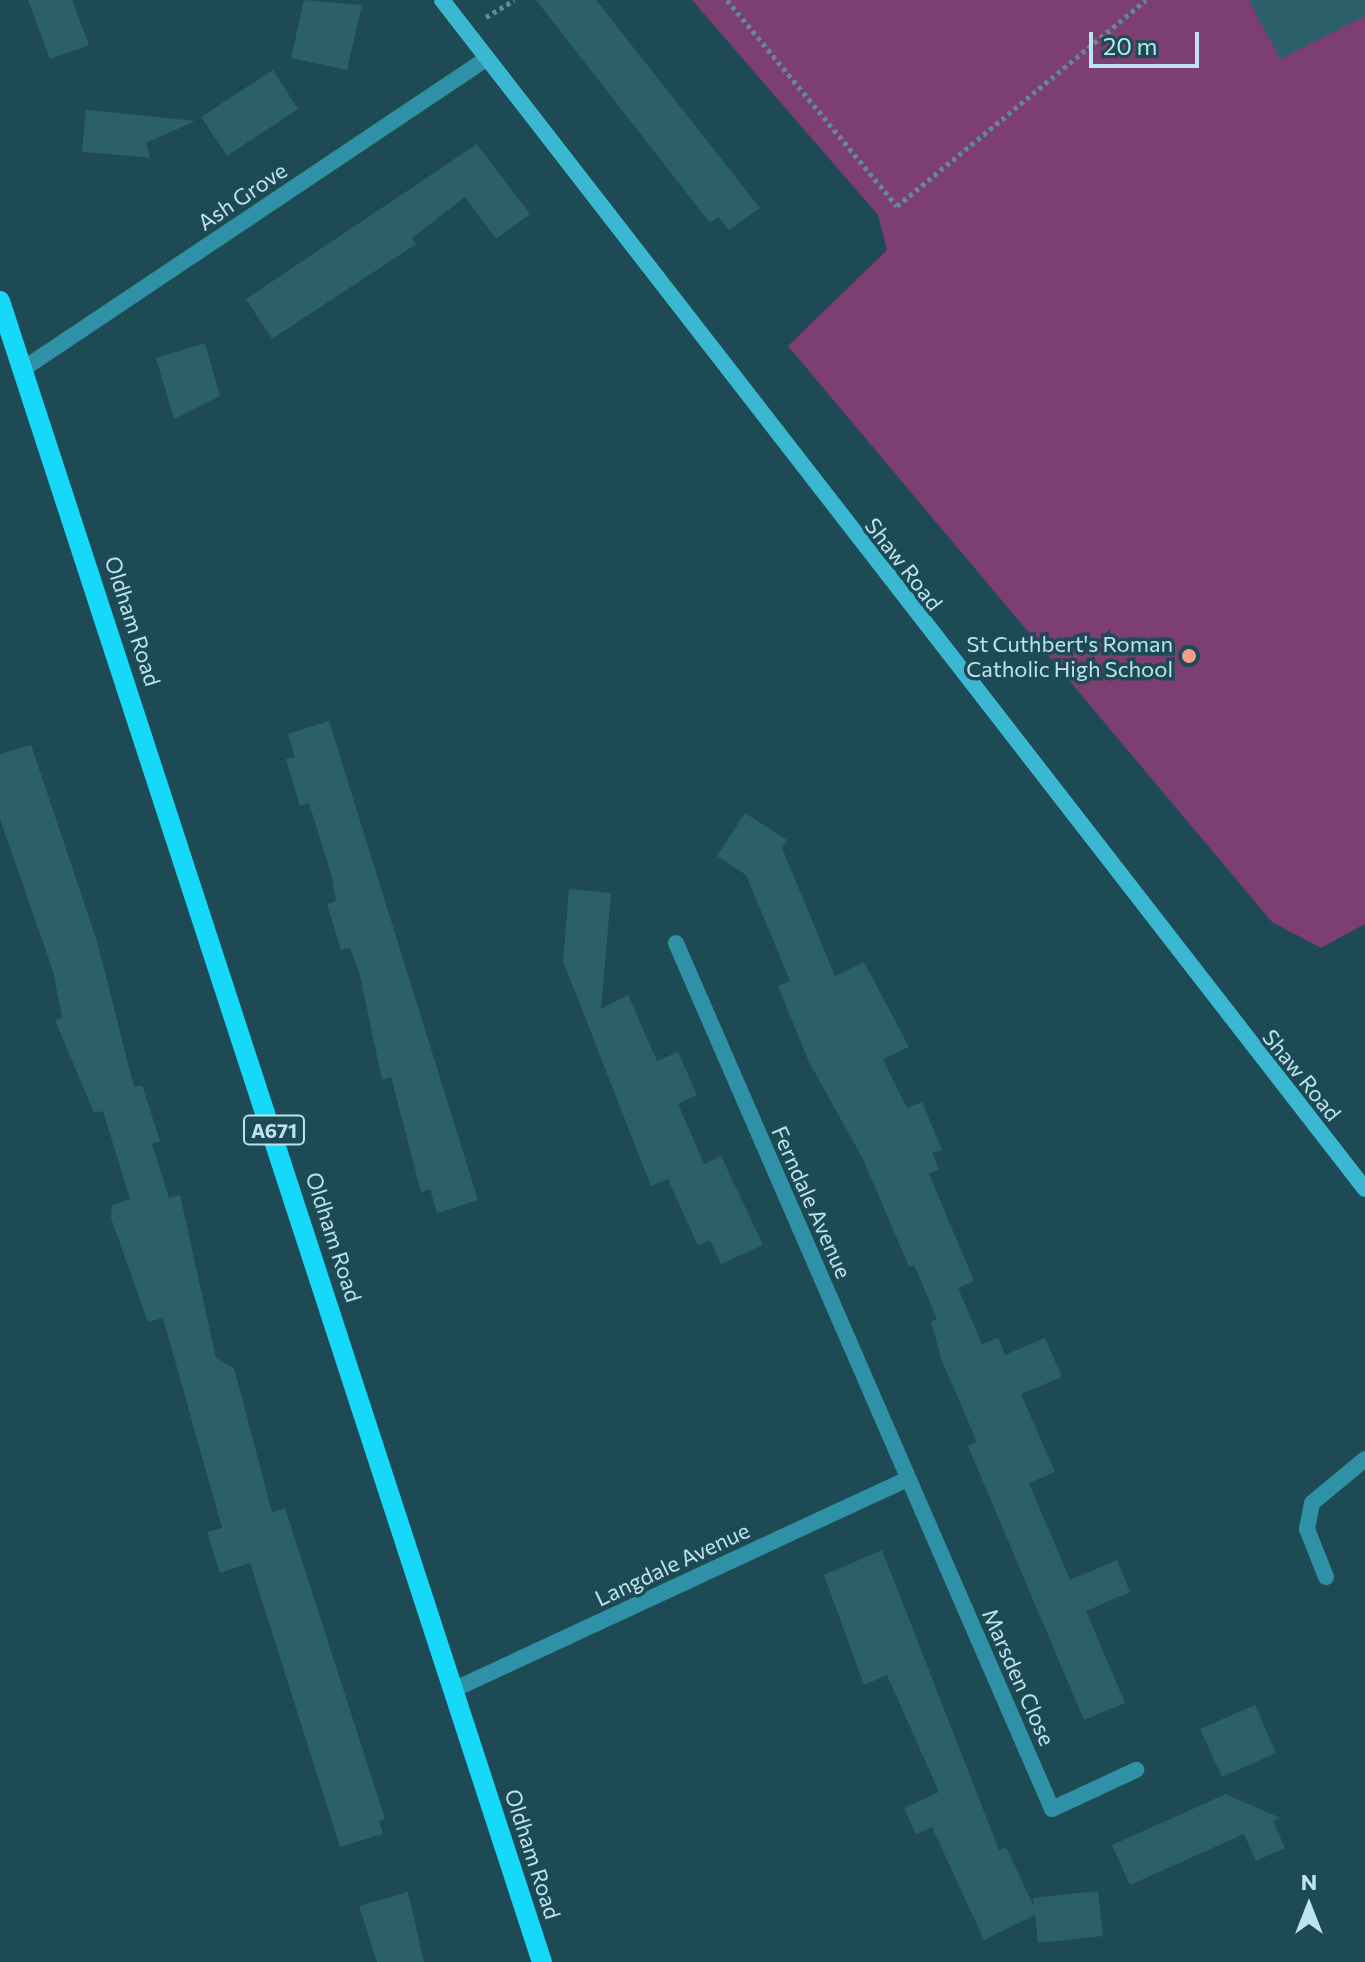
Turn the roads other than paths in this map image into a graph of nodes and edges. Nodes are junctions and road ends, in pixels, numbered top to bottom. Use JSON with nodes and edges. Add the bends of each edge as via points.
{"nodes":[{"id":1,"x":442,"y":0,"type":"edge"},
{"id":2,"x":486,"y":59,"type":"junction"},
{"id":3,"x":0,"y":301,"type":"edge"},
{"id":4,"x":23,"y":369,"type":"junction"},
{"id":5,"x":676,"y":943,"type":"dead end"},
{"id":6,"x":1365,"y":1189,"type":"edge"},
{"id":7,"x":1365,"y":1459,"type":"edge"},
{"id":8,"x":908,"y":1479,"type":"junction"},
{"id":9,"x":1326,"y":1577,"type":"dead end"},
{"id":10,"x":455,"y":1689,"type":"junction"},
{"id":11,"x":1136,"y":1770,"type":"dead end"},
{"id":12,"x":542,"y":1962,"type":"edge"}],
"edges":[{"from":1,"to":2,"type":"street","name":"Shaw Road"},
{"from":2,"to":4,"type":"street","name":"Ash Grove"},
{"from":2,"to":6,"type":"street","name":"Shaw Road"},
{"from":3,"to":4,"type":"main road","name":"Oldham Road","number":"A671"},
{"from":4,"to":10,"type":"main road","name":"Oldham Road","number":"A671"},
{"from":5,"to":8,"type":"street","name":"Ferndale Avenue"},
{"from":7,"to":9,"type":"street","via":[[1312,1503],[1307,1529]]},
{"from":8,"to":10,"type":"street","name":"Langdale Avenue"},
{"from":8,"to":11,"type":"street","name":"Marsden Close","via":[[1052,1809]]},
{"from":10,"to":12,"type":"main road","name":"Oldham Road","number":"A671"}]}
